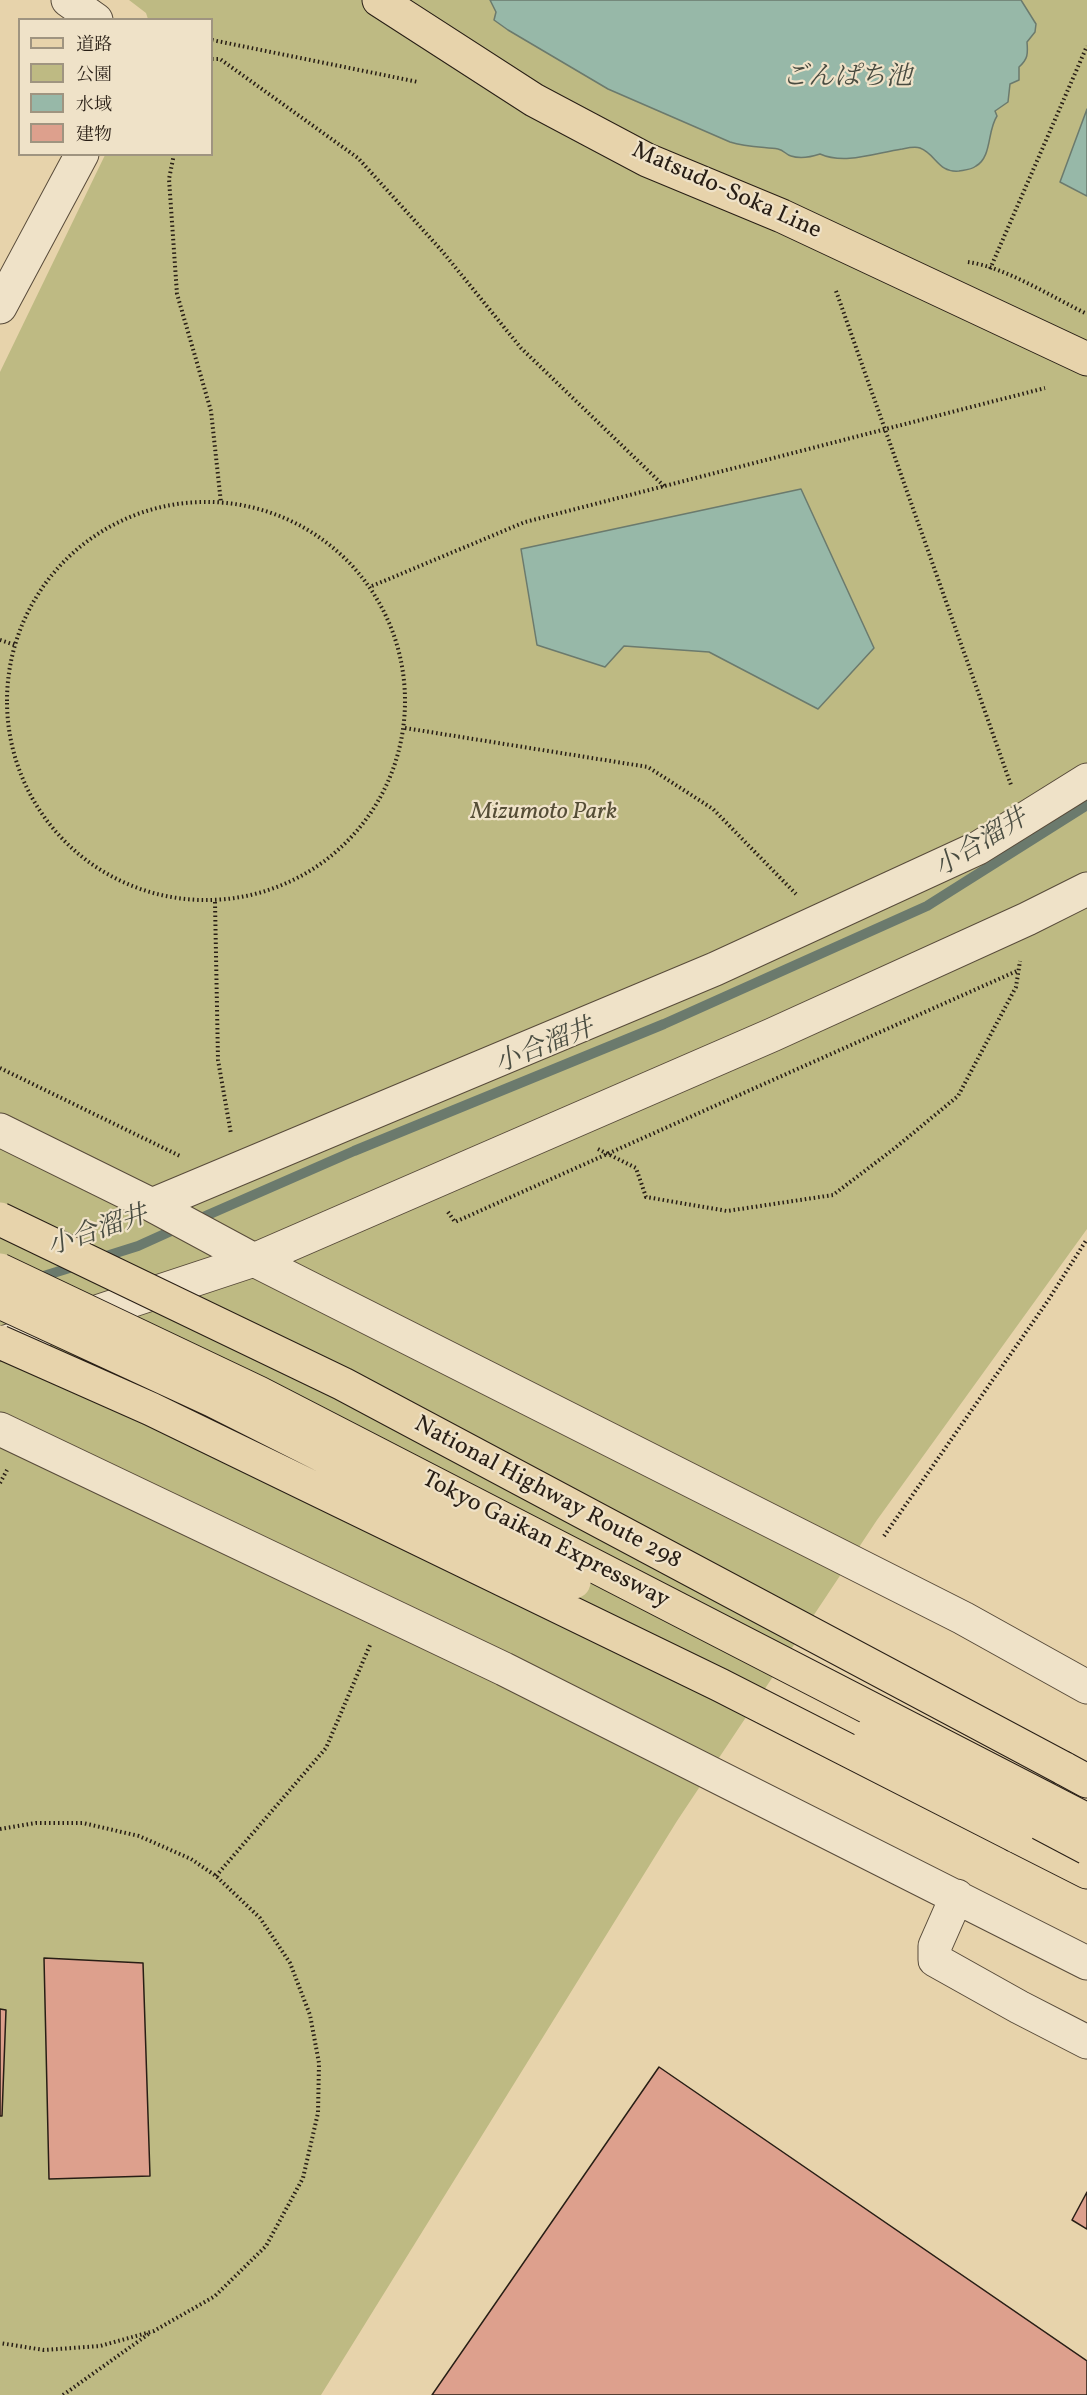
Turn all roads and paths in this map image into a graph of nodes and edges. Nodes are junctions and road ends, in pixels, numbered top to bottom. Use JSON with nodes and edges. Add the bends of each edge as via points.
{"nodes":[{"id":1,"x":68,"y":0,"type":"edge"},
{"id":2,"x":379,"y":0,"type":"edge"},
{"id":3,"x":93,"y":18,"type":"edge"},
{"id":4,"x":213,"y":40,"type":"edge"},
{"id":5,"x":1087,"y":46,"type":"edge"},
{"id":6,"x":213,"y":59,"type":"edge"},
{"id":7,"x":418,"y":82,"type":"dead end"},
{"id":8,"x":81,"y":156,"type":"edge"},
{"id":9,"x":174,"y":156,"type":"edge"},
{"id":10,"x":836,"y":291,"type":"dead end"},
{"id":11,"x":974,"y":305,"type":"junction"},
{"id":12,"x":0,"y":308,"type":"edge"},
{"id":13,"x":1087,"y":359,"type":"edge"},
{"id":14,"x":1045,"y":388,"type":"dead end"},
{"id":15,"x":885,"y":429,"type":"junction"},
{"id":16,"x":664,"y":486,"type":"junction"},
{"id":17,"x":221,"y":503,"type":"junction"},
{"id":18,"x":372,"y":586,"type":"junction"},
{"id":19,"x":0,"y":640,"type":"edge"},
{"id":20,"x":15,"y":645,"type":"junction"},
{"id":21,"x":405,"y":728,"type":"junction"},
{"id":22,"x":1087,"y":780,"type":"edge"},
{"id":23,"x":1023,"y":820,"type":"junction"},
{"id":24,"x":1087,"y":889,"type":"edge"},
{"id":25,"x":215,"y":902,"type":"junction"},
{"id":26,"x":1027,"y":919,"type":"junction"},
{"id":27,"x":822,"y":920,"type":"junction"},
{"id":28,"x":1018,"y":970,"type":"junction"},
{"id":29,"x":0,"y":1068,"type":"edge"},
{"id":30,"x":556,"y":1127,"type":"junction"},
{"id":31,"x":0,"y":1130,"type":"edge"},
{"id":32,"x":229,"y":1173,"type":"junction"},
{"id":33,"x":428,"y":1184,"type":"junction"},
{"id":34,"x":157,"y":1208,"type":"junction"},
{"id":35,"x":0,"y":1219,"type":"edge"},
{"id":36,"x":1087,"y":1239,"type":"edge"},
{"id":37,"x":254,"y":1260,"type":"junction"},
{"id":38,"x":0,"y":1270,"type":"edge"},
{"id":39,"x":0,"y":1302,"type":"edge"},
{"id":40,"x":0,"y":1343,"type":"edge"},
{"id":41,"x":0,"y":1430,"type":"edge"},
{"id":42,"x":10,"y":1467,"type":"dead end"},
{"id":43,"x":0,"y":1483,"type":"edge"},
{"id":44,"x":884,"y":1536,"type":"dead end"},
{"id":45,"x":370,"y":1645,"type":"dead end"},
{"id":46,"x":1087,"y":1688,"type":"edge"},
{"id":47,"x":1075,"y":1775,"type":"edge"},
{"id":48,"x":1087,"y":1820,"type":"edge"},
{"id":49,"x":0,"y":1829,"type":"edge"},
{"id":50,"x":1087,"y":1848,"type":"edge"},
{"id":51,"x":1087,"y":1872,"type":"edge"},
{"id":52,"x":216,"y":1876,"type":"junction"},
{"id":53,"x":957,"y":1896,"type":"junction"},
{"id":54,"x":1087,"y":1963,"type":"edge"},
{"id":55,"x":1087,"y":2042,"type":"edge"},
{"id":56,"x":153,"y":2331,"type":"junction"},
{"id":57,"x":0,"y":2343,"type":"edge"},
{"id":58,"x":63,"y":2395,"type":"edge"}],
"edges":[{"from":1,"to":3,"type":"street"},
{"from":2,"to":11,"type":"main road","name":"Matsudo-Soka Line","via":[[534,100],[647,160],[782,216]]},
{"from":4,"to":7,"type":"path"},
{"from":5,"to":11,"type":"path"},
{"from":6,"to":16,"type":"path","via":[[220,59],[358,158],[442,251],[521,348]]},
{"from":8,"to":12,"type":"street"},
{"from":9,"to":17,"type":"path","via":[[169,179],[177,294],[211,411]]},
{"from":10,"to":15,"type":"path"},
{"from":11,"to":13,"type":"main road","name":"Matsudo-Soka Line"},
{"from":14,"to":15,"type":"path"},
{"from":15,"to":16,"type":"path"},
{"from":15,"to":23,"type":"path"},
{"from":16,"to":18,"type":"path","via":[[525,522]]},
{"from":17,"to":18,"type":"path","via":[[260,507],[323,537]]},
{"from":17,"to":20,"type":"path","via":[[191,501],[124,518],[66,556],[25,612]]},
{"from":18,"to":21,"type":"path","via":[[394,630],[406,678]]},
{"from":19,"to":20,"type":"path"},
{"from":20,"to":25,"type":"path","via":[[6,679],[9,748],[37,812],[85,862],[147,893]]},
{"from":21,"to":25,"type":"path","via":[[384,794],[342,848],[283,886]]},
{"from":21,"to":27,"type":"path","via":[[648,767],[713,809]]},
{"from":22,"to":23,"type":"street"},
{"from":23,"to":27,"type":"street","via":[[978,848]]},
{"from":24,"to":26,"type":"street"},
{"from":25,"to":32,"type":"path","via":[[218,1060]]},
{"from":26,"to":28,"type":"path"},
{"from":26,"to":30,"type":"street","via":[[772,1035]]},
{"from":27,"to":32,"type":"street"},
{"from":28,"to":30,"type":"path","via":[[1016,987],[958,1096],[833,1195],[727,1211],[646,1197],[636,1168]]},
{"from":28,"to":33,"type":"path","via":[[455,1222]]},
{"from":29,"to":32,"type":"path"},
{"from":30,"to":33,"type":"street"},
{"from":31,"to":34,"type":"street"},
{"from":32,"to":34,"type":"street"},
{"from":33,"to":37,"type":"street"},
{"from":34,"to":37,"type":"street"},
{"from":35,"to":47,"type":"main road","name":"National Highway Route 298","bridge":true,"via":[[343,1384]]},
{"from":36,"to":44,"type":"path"},
{"from":37,"to":40,"type":"street"},
{"from":37,"to":46,"type":"street","via":[[952,1612]]},
{"from":38,"to":48,"type":"main road","name":"Tokyo Gaikan Expressway","bridge":true,"via":[[259,1393]]},
{"from":39,"to":50,"type":"main road","name":"Tokyo Gaikan Expressway","bridge":true,"via":[[212,1400],[628,1609]]},
{"from":40,"to":51,"type":"main road","bridge":true,"via":[[151,1409],[720,1685]]},
{"from":41,"to":53,"type":"street","via":[[504,1670]]},
{"from":42,"to":43,"type":"path"},
{"from":45,"to":52,"type":"path","via":[[326,1748]]},
{"from":49,"to":52,"type":"path","via":[[36,1823],[83,1823],[139,1836],[191,1859]]},
{"from":52,"to":56,"type":"path","via":[[260,1918],[290,1963],[310,2015],[319,2064],[318,2113],[303,2178],[266,2246],[215,2296]]},
{"from":53,"to":54,"type":"street"},
{"from":53,"to":55,"type":"street","via":[[934,1946],[935,1960]]},
{"from":56,"to":57,"type":"path","via":[[100,2346],[44,2350]]},
{"from":56,"to":58,"type":"path"}]}
